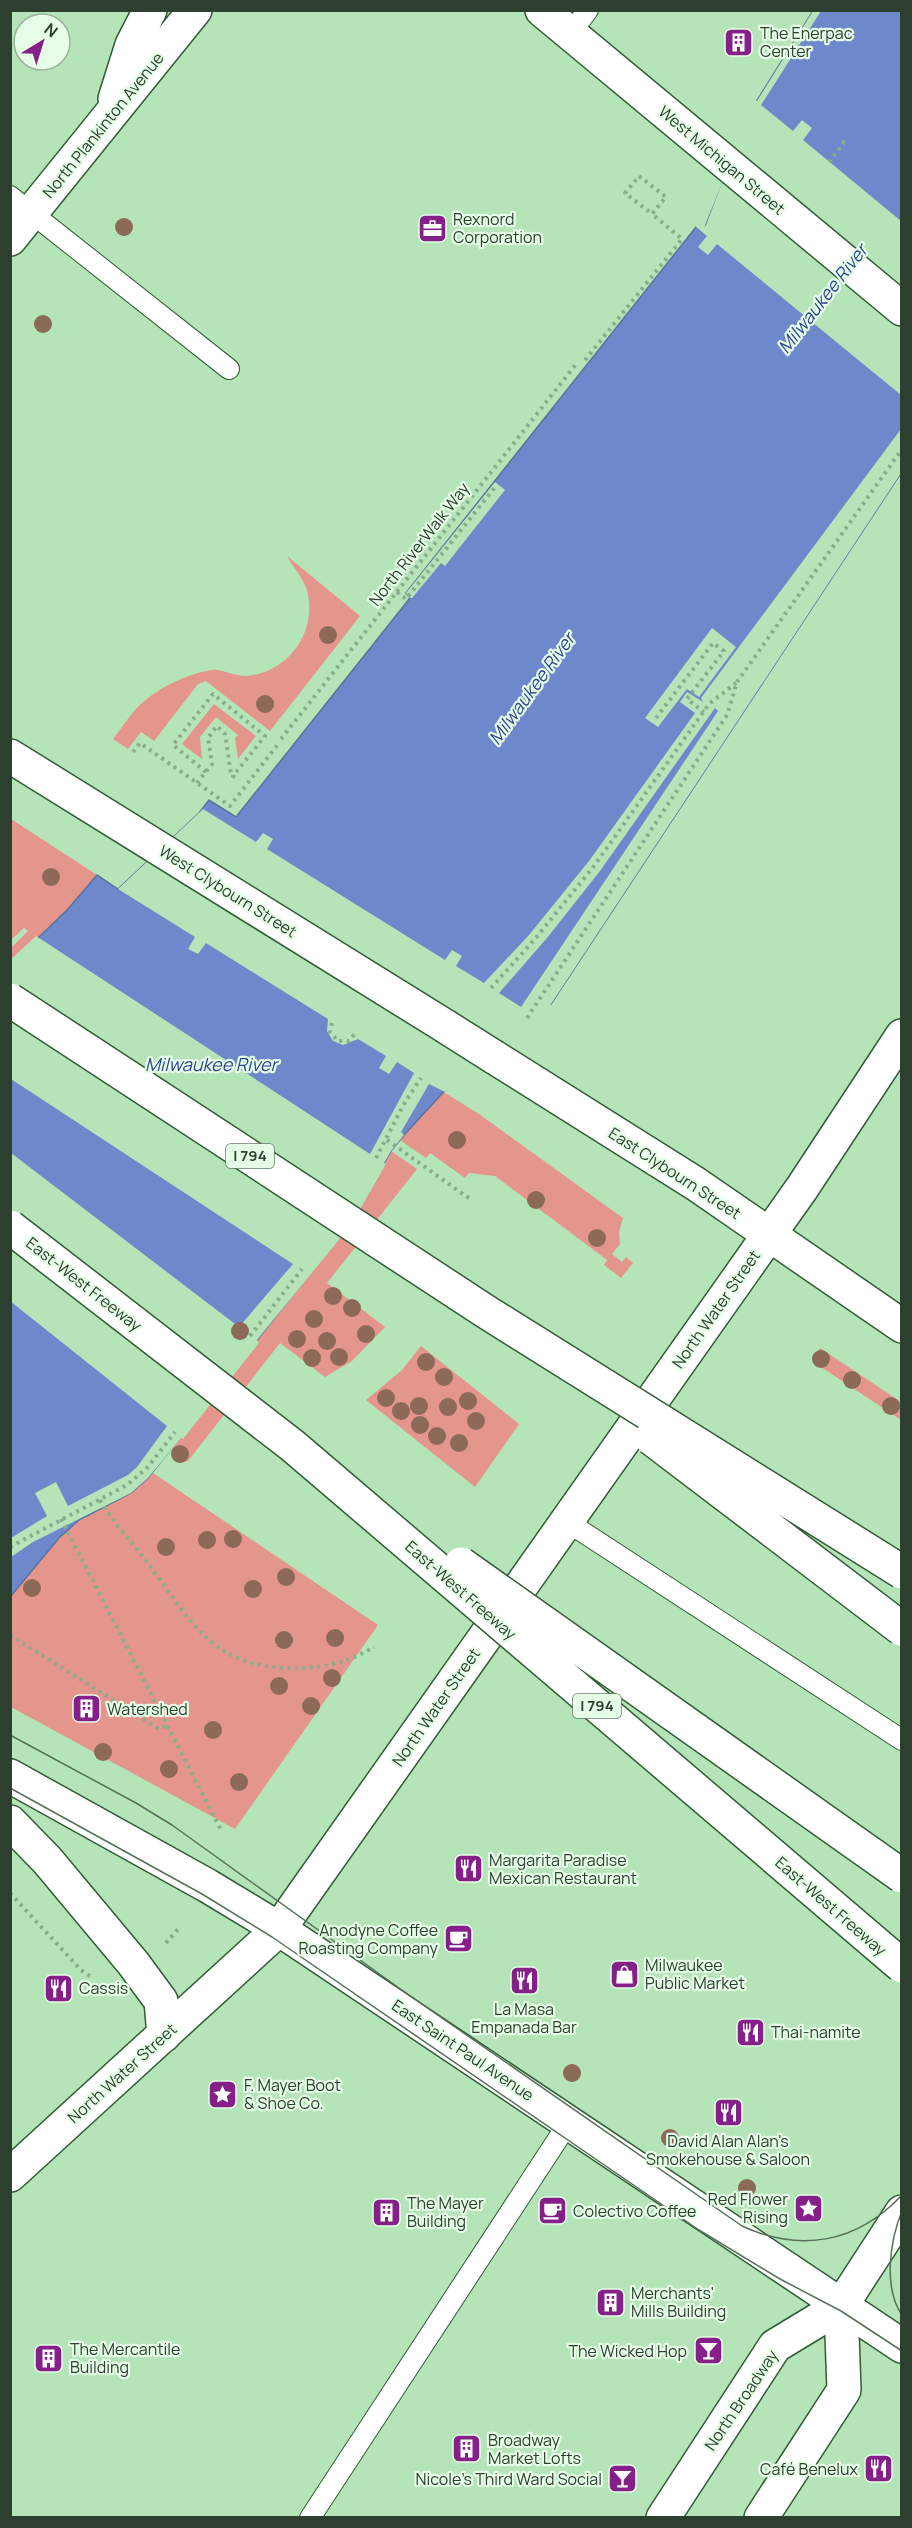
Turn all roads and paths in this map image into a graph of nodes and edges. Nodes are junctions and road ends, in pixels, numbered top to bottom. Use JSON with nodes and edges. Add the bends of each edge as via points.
{"nodes":[{"id":1,"x":150,"y":10,"type":"edge"},
{"id":2,"x":195,"y":10,"type":"edge"},
{"id":3,"x":542,"y":10,"type":"edge"},
{"id":4,"x":579,"y":22,"type":"edge"},
{"id":5,"x":108,"y":118,"type":"junction"},
{"id":6,"x":846,"y":144,"type":"dead end"},
{"id":7,"x":829,"y":162,"type":"dead end"},
{"id":8,"x":21,"y":204,"type":"edge"},
{"id":9,"x":646,"y":210,"type":"junction"},
{"id":10,"x":652,"y":214,"type":"junction"},
{"id":11,"x":643,"y":215,"type":"dead end"},
{"id":12,"x":10,"y":239,"type":"edge"},
{"id":13,"x":902,"y":309,"type":"edge"},
{"id":14,"x":585,"y":360,"type":"dead end"},
{"id":15,"x":577,"y":363,"type":"dead end"},
{"id":16,"x":229,"y":369,"type":"dead end"},
{"id":17,"x":902,"y":449,"type":"edge"},
{"id":18,"x":496,"y":486,"type":"dead end"},
{"id":19,"x":397,"y":592,"type":"junction"},
{"id":20,"x":737,"y":682,"type":"junction"},
{"id":21,"x":704,"y":712,"type":"junction"},
{"id":22,"x":656,"y":718,"type":"dead end"},
{"id":23,"x":133,"y":752,"type":"dead end"},
{"id":24,"x":10,"y":756,"type":"edge"},
{"id":25,"x":206,"y":772,"type":"junction"},
{"id":26,"x":233,"y":776,"type":"junction"},
{"id":27,"x":239,"y":780,"type":"dead end"},
{"id":28,"x":197,"y":783,"type":"junction"},
{"id":29,"x":491,"y":988,"type":"dead end"},
{"id":30,"x":10,"y":1000,"type":"edge"},
{"id":31,"x":527,"y":1018,"type":"dead end"},
{"id":32,"x":332,"y":1023,"type":"dead end"},
{"id":33,"x":445,"y":1026,"type":"joint"},
{"id":34,"x":357,"y":1031,"type":"dead end"},
{"id":35,"x":902,"y":1036,"type":"edge"},
{"id":36,"x":421,"y":1078,"type":"dead end"},
{"id":37,"x":387,"y":1140,"type":"junction"},
{"id":38,"x":376,"y":1158,"type":"dead end"},
{"id":39,"x":470,"y":1199,"type":"dead end"},
{"id":40,"x":10,"y":1227,"type":"edge"},
{"id":41,"x":769,"y":1234,"type":"junction"},
{"id":42,"x":302,"y":1269,"type":"dead end"},
{"id":43,"x":488,"y":1313,"type":"junction"},
{"id":44,"x":902,"y":1326,"type":"edge"},
{"id":45,"x":250,"y":1336,"type":"dead end"},
{"id":46,"x":175,"y":1432,"type":"dead end"},
{"id":47,"x":292,"y":1446,"type":"junction"},
{"id":48,"x":100,"y":1500,"type":"junction"},
{"id":49,"x":61,"y":1519,"type":"junction"},
{"id":50,"x":566,"y":1521,"type":"junction"},
{"id":51,"x":10,"y":1547,"type":"edge"},
{"id":52,"x":902,"y":1572,"type":"edge"},
{"id":53,"x":902,"y":1629,"type":"edge"},
{"id":54,"x":10,"y":1635,"type":"edge"},
{"id":55,"x":375,"y":1647,"type":"dead end"},
{"id":56,"x":168,"y":1725,"type":"junction"},
{"id":57,"x":902,"y":1740,"type":"edge"},
{"id":58,"x":10,"y":1776,"type":"edge"},
{"id":59,"x":10,"y":1822,"type":"edge"},
{"id":60,"x":221,"y":1830,"type":"dead end"},
{"id":61,"x":902,"y":1876,"type":"edge"},
{"id":62,"x":10,"y":1893,"type":"edge"},
{"id":63,"x":279,"y":1929,"type":"junction"},
{"id":64,"x":902,"y":1966,"type":"edge"},
{"id":65,"x":100,"y":1983,"type":"dead end"},
{"id":66,"x":164,"y":2034,"type":"junction"},
{"id":67,"x":569,"y":2122,"type":"junction"},
{"id":68,"x":10,"y":2175,"type":"edge"},
{"id":69,"x":902,"y":2212,"type":"edge"},
{"id":70,"x":841,"y":2306,"type":"junction"},
{"id":71,"x":902,"y":2346,"type":"edge"},
{"id":72,"x":310,"y":2517,"type":"edge"},
{"id":73,"x":663,"y":2517,"type":"edge"},
{"id":74,"x":761,"y":2517,"type":"edge"}],
"edges":[{"from":1,"to":5,"type":"main road","via":[[132,45]]},
{"from":2,"to":5,"type":"main road","name":"North Plankinton Avenue"},
{"from":3,"to":4,"type":"main road","name":"West Michigan Street"},
{"from":4,"to":13,"type":"main road","name":"West Michigan Street","via":[[720,158]]},
{"from":5,"to":8,"type":"main road","name":"North Plankinton Avenue"},
{"from":6,"to":7,"type":"path"},
{"from":8,"to":12,"type":"main road","name":"North Plankinton Avenue"},
{"from":8,"to":16,"type":"lane"},
{"from":9,"to":10,"type":"path"},
{"from":9,"to":10,"type":"path","via":[[625,193],[639,176],[666,197]]},
{"from":9,"to":11,"type":"path"},
{"from":10,"to":14,"type":"path","via":[[682,239]]},
{"from":15,"to":19,"type":"path","name":"North RiverWalk Way"},
{"from":17,"to":20,"type":"path"},
{"from":18,"to":19,"type":"path","via":[[406,599]]},
{"from":19,"to":28,"type":"path","name":"North RiverWalk Way","via":[[230,806]]},
{"from":20,"to":21,"type":"path"},
{"from":20,"to":31,"type":"path","via":[[727,715]]},
{"from":21,"to":22,"type":"path","via":[[687,699],[724,651],[713,643]]},
{"from":21,"to":29,"type":"path","via":[[594,866]]},
{"from":23,"to":28,"type":"path","name":"North RiverWalk Way","via":[[140,743]]},
{"from":24,"to":33,"type":"main road","name":"West Clybourn Street"},
{"from":25,"to":26,"type":"path","via":[[212,764],[208,738],[217,726],[225,734]]},
{"from":25,"to":26,"type":"path","via":[[173,745],[213,694],[265,736]]},
{"from":25,"to":28,"type":"path"},
{"from":26,"to":27,"type":"path"},
{"from":30,"to":43,"type":"main road","number":"I 794","bridge":true},
{"from":32,"to":34,"type":"path","via":[[330,1032],[338,1041],[350,1041]]},
{"from":33,"to":41,"type":"main road","name":"East Clybourn Street","bridge":true},
{"from":35,"to":41,"type":"main road","name":"North Water Street"},
{"from":36,"to":37,"type":"path"},
{"from":37,"to":38,"type":"path"},
{"from":37,"to":39,"type":"path"},
{"from":40,"to":47,"type":"main road","name":"East-West Freeway","number":"I 794","bridge":true},
{"from":41,"to":44,"type":"main road","name":"East Clybourn Street"},
{"from":41,"to":50,"type":"main road","name":"North Water Street"},
{"from":42,"to":45,"type":"path"},
{"from":43,"to":52,"type":"main road","number":"I 794","bridge":true},
{"from":43,"to":53,"type":"main road","bridge":true},
{"from":46,"to":48,"type":"path","via":[[138,1476]]},
{"from":47,"to":61,"type":"main road","bridge":true},
{"from":47,"to":64,"type":"main road","name":"East-West Freeway","number":"I 794","bridge":true},
{"from":48,"to":49,"type":"path"},
{"from":48,"to":55,"type":"path","via":[[188,1617],[215,1645],[230,1654],[294,1669],[338,1663]]},
{"from":49,"to":51,"type":"path"},
{"from":49,"to":56,"type":"path"},
{"from":50,"to":57,"type":"lane"},
{"from":50,"to":63,"type":"main road","name":"North Water Street"},
{"from":54,"to":56,"type":"path","via":[[159,1729]]},
{"from":56,"to":60,"type":"path"},
{"from":58,"to":63,"type":"main road","name":"East Saint Paul Avenue"},
{"from":59,"to":66,"type":"main road","via":[[47,1860],[161,2001]]},
{"from":62,"to":65,"type":"path","via":[[81,1970]]},
{"from":63,"to":66,"type":"main road","name":"North Water Street"},
{"from":63,"to":67,"type":"main road","name":"East Saint Paul Avenue"},
{"from":66,"to":68,"type":"main road","name":"North Water Street"},
{"from":67,"to":70,"type":"main road","name":"East Saint Paul Avenue"},
{"from":67,"to":72,"type":"lane"},
{"from":69,"to":70,"type":"main road","name":"North Broadway"},
{"from":70,"to":71,"type":"main road","name":"East Saint Paul Avenue"},
{"from":70,"to":73,"type":"main road","name":"North Broadway","via":[[775,2346]]},
{"from":70,"to":74,"type":"main road","via":[[844,2390]]}]}
